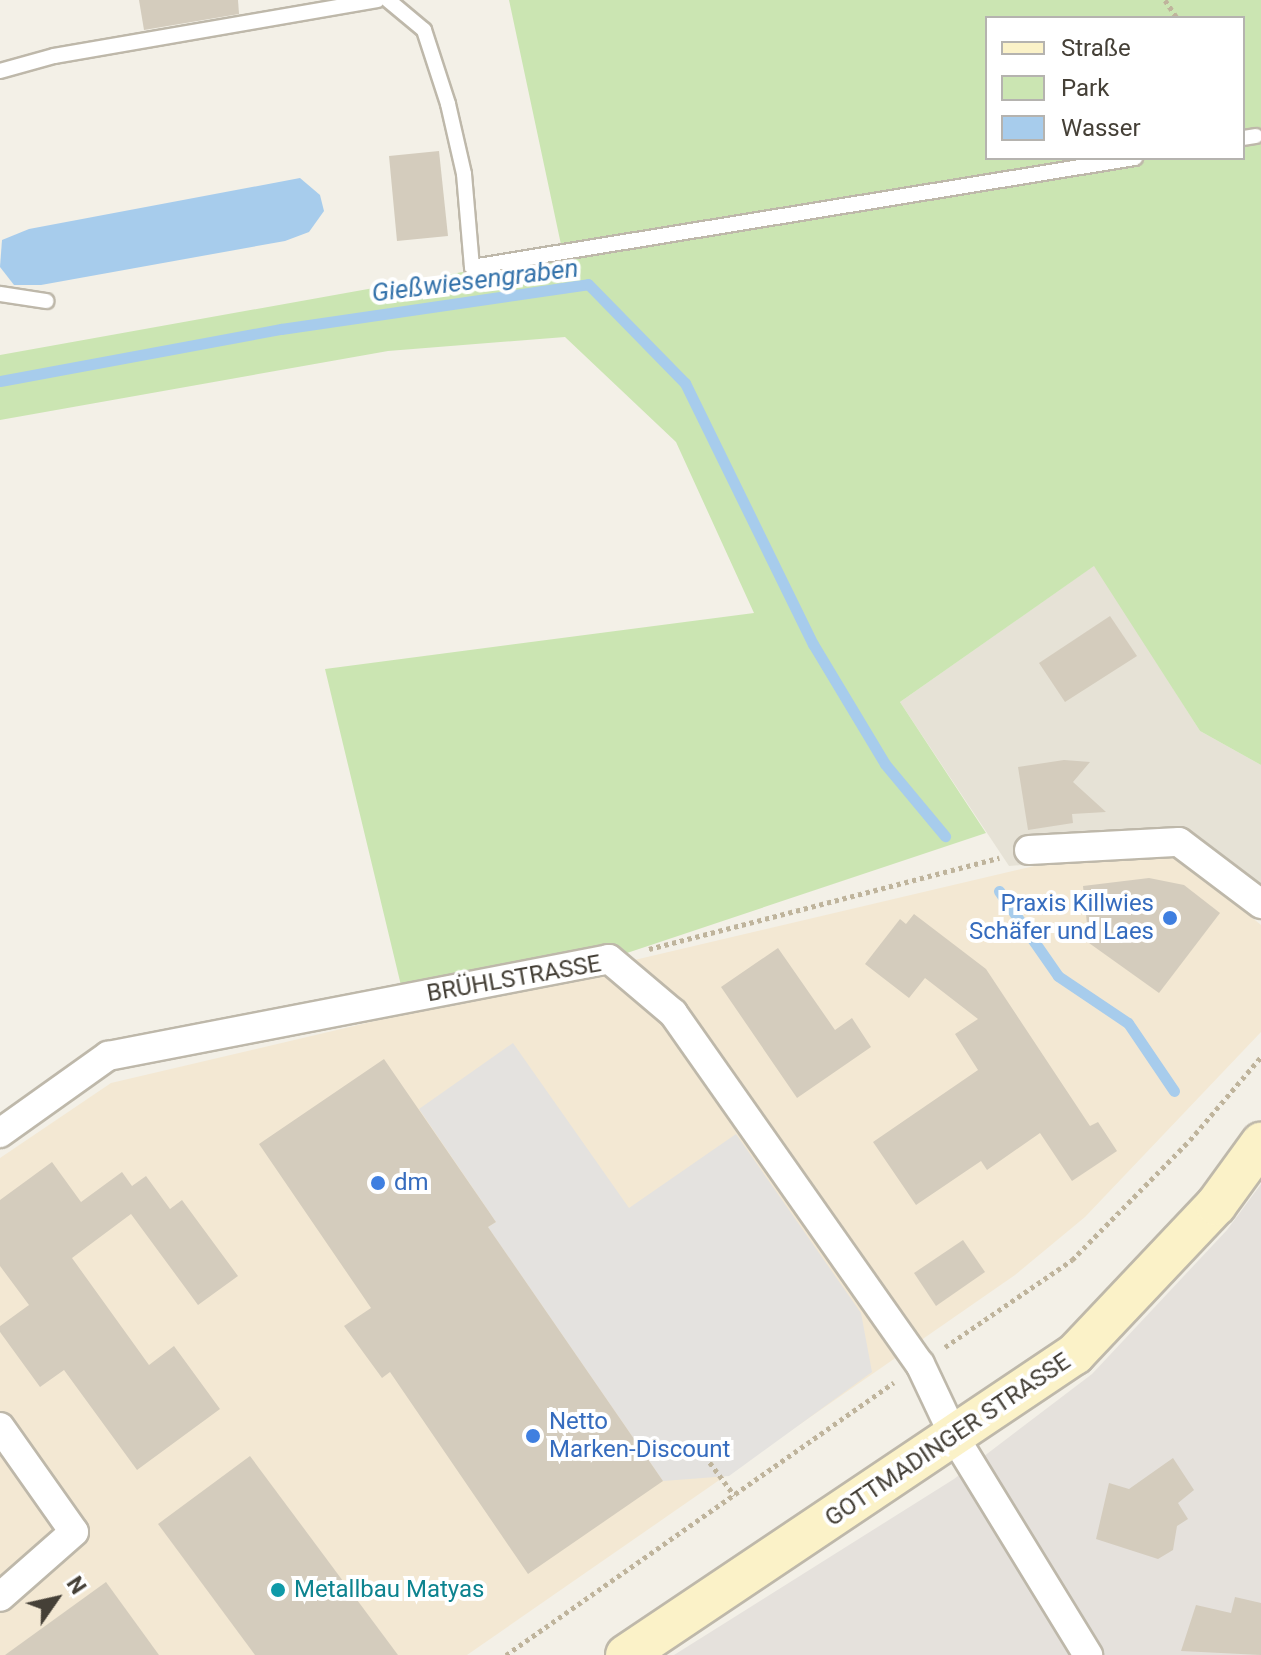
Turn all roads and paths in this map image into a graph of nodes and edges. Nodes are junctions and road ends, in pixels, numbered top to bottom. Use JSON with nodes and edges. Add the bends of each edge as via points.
{"nodes":[{"id":1,"x":377,"y":0,"type":"edge"},
{"id":2,"x":388,"y":0,"type":"edge"},
{"id":3,"x":0,"y":71,"type":"edge"},
{"id":4,"x":1123,"y":160,"type":"edge"},
{"id":5,"x":0,"y":294,"type":"edge"},
{"id":6,"x":46,"y":301,"type":"dead end"},
{"id":7,"x":1029,"y":850,"type":"joint"},
{"id":8,"x":1261,"y":904,"type":"edge"},
{"id":9,"x":609,"y":959,"type":"junction"},
{"id":10,"x":0,"y":1133,"type":"edge"},
{"id":11,"x":1261,"y":1143,"type":"edge"},
{"id":12,"x":0,"y":1427,"type":"edge"},
{"id":13,"x":955,"y":1438,"type":"junction"},
{"id":14,"x":705,"y":1456,"type":"dead end"},
{"id":15,"x":734,"y":1495,"type":"dead end"},
{"id":16,"x":0,"y":1597,"type":"edge"},
{"id":17,"x":626,"y":1655,"type":"edge"},
{"id":18,"x":1088,"y":1655,"type":"edge"}],
"edges":[{"from":1,"to":3,"type":"lane","via":[[54,56]]},
{"from":2,"to":4,"type":"lane","via":[[424,30],[448,104],[464,174],[472,267]]},
{"from":5,"to":6,"type":"lane"},
{"from":7,"to":8,"type":"street","via":[[1179,842]]},
{"from":7,"to":9,"type":"path"},
{"from":9,"to":10,"type":"street","name":"BRÜHLSTRASSE","via":[[108,1056]]},
{"from":9,"to":13,"type":"street","name":"BRÜHLSTRASSE","via":[[673,1013],[920,1364]]},
{"from":11,"to":13,"type":"main road","name":"GOTTMADINGER STRASSE","via":[[1216,1205],[1075,1354]]},
{"from":12,"to":16,"type":"street","via":[[74,1532]]},
{"from":13,"to":17,"type":"main road","name":"GOTTMADINGER STRASSE"},
{"from":13,"to":18,"type":"street","name":"BRÜHLSTRASSE"},
{"from":14,"to":15,"type":"path"}]}
